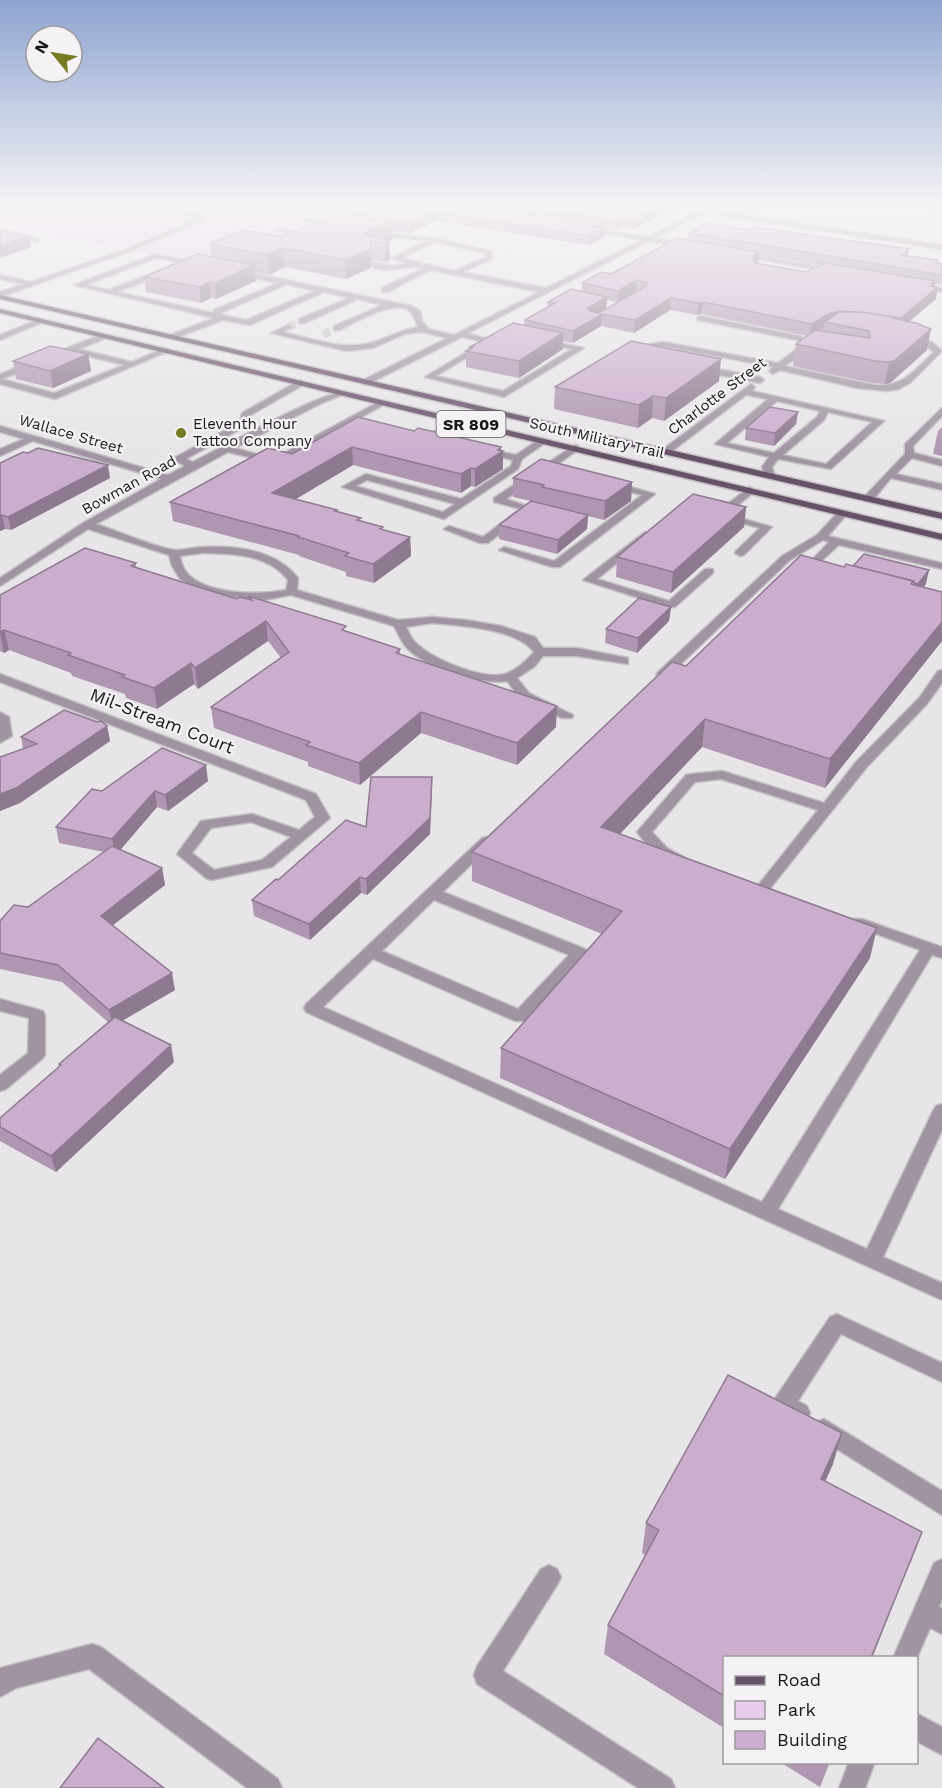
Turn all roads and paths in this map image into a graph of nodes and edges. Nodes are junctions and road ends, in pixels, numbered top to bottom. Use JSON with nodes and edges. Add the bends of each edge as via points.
{"nodes":[{"id":1,"x":17,"y":289,"type":"edge"},
{"id":2,"x":98,"y":289,"type":"edge"},
{"id":3,"x":116,"y":289,"type":"edge"},
{"id":4,"x":269,"y":289,"type":"edge"},
{"id":5,"x":544,"y":289,"type":"edge"},
{"id":6,"x":323,"y":290,"type":"joint"},
{"id":7,"x":547,"y":290,"type":"junction"},
{"id":8,"x":109,"y":292,"type":"junction"},
{"id":9,"x":558,"y":295,"type":"edge"},
{"id":10,"x":0,"y":296,"type":"edge"},
{"id":11,"x":357,"y":297,"type":"junction"},
{"id":12,"x":0,"y":304,"type":"edge"},
{"id":13,"x":390,"y":304,"type":"junction"},
{"id":14,"x":0,"y":311,"type":"edge"},
{"id":15,"x":221,"y":318,"type":"junction"},
{"id":16,"x":701,"y":318,"type":"edge"},
{"id":17,"x":42,"y":321,"type":"junction"},
{"id":18,"x":302,"y":321,"type":"tunnel mouth"},
{"id":19,"x":110,"y":322,"type":"junction"},
{"id":20,"x":288,"y":327,"type":"dead end"},
{"id":21,"x":338,"y":328,"type":"tunnel mouth"},
{"id":22,"x":424,"y":329,"type":"junction"},
{"id":23,"x":822,"y":334,"type":"edge"},
{"id":24,"x":323,"y":335,"type":"tunnel mouth"},
{"id":25,"x":103,"y":336,"type":"junction"},
{"id":26,"x":457,"y":336,"type":"junction"},
{"id":27,"x":173,"y":337,"type":"junction"},
{"id":28,"x":896,"y":337,"type":"edge"},
{"id":29,"x":0,"y":338,"type":"edge"},
{"id":30,"x":528,"y":338,"type":"edge"},
{"id":31,"x":309,"y":342,"type":"junction"},
{"id":32,"x":807,"y":345,"type":"junction"},
{"id":33,"x":818,"y":348,"type":"edge"},
{"id":34,"x":70,"y":349,"type":"junction"},
{"id":35,"x":165,"y":351,"type":"junction"},
{"id":36,"x":182,"y":355,"type":"junction"},
{"id":37,"x":655,"y":360,"type":"edge"},
{"id":38,"x":132,"y":364,"type":"junction"},
{"id":39,"x":781,"y":365,"type":"junction"},
{"id":40,"x":695,"y":368,"type":"edge"},
{"id":41,"x":0,"y":379,"type":"edge"},
{"id":42,"x":760,"y":380,"type":"junction"},
{"id":43,"x":366,"y":382,"type":"junction"},
{"id":44,"x":300,"y":383,"type":"junction"},
{"id":45,"x":745,"y":392,"type":"junction"},
{"id":46,"x":344,"y":393,"type":"junction"},
{"id":47,"x":775,"y":398,"type":"junction"},
{"id":48,"x":383,"y":403,"type":"junction"},
{"id":49,"x":825,"y":409,"type":"junction"},
{"id":50,"x":942,"y":411,"type":"edge"},
{"id":51,"x":352,"y":420,"type":"junction"},
{"id":52,"x":458,"y":421,"type":"junction"},
{"id":53,"x":368,"y":423,"type":"edge"},
{"id":54,"x":0,"y":429,"type":"edge"},
{"id":55,"x":569,"y":429,"type":"junction"},
{"id":56,"x":419,"y":435,"type":"edge"},
{"id":57,"x":430,"y":437,"type":"junction"},
{"id":58,"x":33,"y":438,"type":"junction"},
{"id":59,"x":441,"y":440,"type":"edge"},
{"id":60,"x":543,"y":441,"type":"junction"},
{"id":61,"x":226,"y":448,"type":"junction"},
{"id":62,"x":474,"y":448,"type":"edge"},
{"id":63,"x":574,"y":448,"type":"junction"},
{"id":64,"x":664,"y":452,"type":"junction"},
{"id":65,"x":0,"y":453,"type":"edge"},
{"id":66,"x":910,"y":455,"type":"junction"},
{"id":67,"x":777,"y":457,"type":"junction"},
{"id":68,"x":518,"y":458,"type":"junction"},
{"id":69,"x":942,"y":462,"type":"edge"},
{"id":70,"x":193,"y":465,"type":"junction"},
{"id":71,"x":546,"y":467,"type":"junction"},
{"id":72,"x":558,"y":470,"type":"edge"},
{"id":73,"x":889,"y":475,"type":"junction"},
{"id":74,"x":770,"y":476,"type":"junction"},
{"id":75,"x":169,"y":478,"type":"junction"},
{"id":76,"x":604,"y":482,"type":"edge"},
{"id":77,"x":942,"y":487,"type":"edge"},
{"id":78,"x":750,"y":490,"type":"junction"},
{"id":79,"x":868,"y":499,"type":"junction"},
{"id":80,"x":463,"y":503,"type":"junction"},
{"id":81,"x":702,"y":511,"type":"edge"},
{"id":82,"x":843,"y":513,"type":"junction"},
{"id":83,"x":720,"y":515,"type":"junction"},
{"id":84,"x":942,"y":516,"type":"edge"},
{"id":85,"x":87,"y":525,"type":"junction"},
{"id":86,"x":654,"y":528,"type":"edge"},
{"id":87,"x":449,"y":529,"type":"dead end"},
{"id":88,"x":942,"y":537,"type":"edge"},
{"id":89,"x":829,"y":539,"type":"junction"},
{"id":90,"x":504,"y":550,"type":"dead end"},
{"id":91,"x":174,"y":553,"type":"junction"},
{"id":92,"x":740,"y":553,"type":"dead end"},
{"id":93,"x":942,"y":566,"type":"edge"},
{"id":94,"x":709,"y":571,"type":"dead end"},
{"id":95,"x":827,"y":580,"type":"edge"},
{"id":96,"x":0,"y":583,"type":"edge"},
{"id":97,"x":291,"y":592,"type":"junction"},
{"id":98,"x":399,"y":624,"type":"junction"},
{"id":99,"x":540,"y":652,"type":"junction"},
{"id":100,"x":624,"y":661,"type":"dead end"},
{"id":101,"x":942,"y":674,"type":"edge"},
{"id":102,"x":510,"y":677,"type":"junction"},
{"id":103,"x":0,"y":678,"type":"edge"},
{"id":104,"x":648,"y":688,"type":"edge"},
{"id":105,"x":567,"y":714,"type":"dead end"},
{"id":106,"x":0,"y":716,"type":"edge"},
{"id":107,"x":0,"y":739,"type":"edge"},
{"id":108,"x":827,"y":808,"type":"junction"},
{"id":109,"x":501,"y":828,"type":"edge"},
{"id":110,"x":301,"y":836,"type":"junction"},
{"id":111,"x":690,"y":862,"type":"edge"},
{"id":112,"x":763,"y":888,"type":"edge"},
{"id":113,"x":432,"y":893,"type":"junction"},
{"id":114,"x":840,"y":916,"type":"edge"},
{"id":115,"x":935,"y":951,"type":"edge"},
{"id":116,"x":371,"y":952,"type":"junction"},
{"id":117,"x":0,"y":1005,"type":"edge"},
{"id":118,"x":0,"y":1084,"type":"edge"},
{"id":119,"x":942,"y":1112,"type":"edge"},
{"id":120,"x":766,"y":1212,"type":"junction"},
{"id":121,"x":872,"y":1260,"type":"junction"},
{"id":122,"x":942,"y":1292,"type":"edge"},
{"id":123,"x":942,"y":1372,"type":"edge"},
{"id":124,"x":942,"y":1504,"type":"edge"},
{"id":125,"x":942,"y":1571,"type":"edge"},
{"id":126,"x":549,"y":1577,"type":"dead end"},
{"id":127,"x":933,"y":1617,"type":"edge"},
{"id":128,"x":906,"y":1656,"type":"edge"},
{"id":129,"x":0,"y":1686,"type":"edge"},
{"id":130,"x":918,"y":1727,"type":"edge"},
{"id":131,"x":942,"y":1742,"type":"edge"},
{"id":132,"x":861,"y":1764,"type":"edge"},
{"id":133,"x":269,"y":1788,"type":"edge"},
{"id":134,"x":663,"y":1788,"type":"edge"},
{"id":135,"x":852,"y":1788,"type":"edge"}],
"edges":[{"from":1,"to":10,"type":"street"},
{"from":2,"to":8,"type":"street"},
{"from":3,"to":8,"type":"street"},
{"from":4,"to":15,"type":"street","via":[[217,312]]},
{"from":5,"to":7,"type":"street"},
{"from":6,"to":11,"type":"street"},
{"from":6,"to":15,"type":"street","via":[[247,323]]},
{"from":7,"to":9,"type":"street"},
{"from":7,"to":26,"type":"street"},
{"from":8,"to":15,"type":"street"},
{"from":10,"to":19,"type":"main road","name":"South Military Trail","number":"SR 809"},
{"from":11,"to":13,"type":"street"},
{"from":11,"to":18,"type":"street"},
{"from":12,"to":19,"type":"main road","via":[[86,324]]},
{"from":13,"to":21,"type":"street"},
{"from":13,"to":22,"type":"street","via":[[417,313]]},
{"from":14,"to":17,"type":"main road","name":"South Military Trail","number":"SR 809"},
{"from":15,"to":27,"type":"street"},
{"from":16,"to":32,"type":"street","via":[[800,338]]},
{"from":17,"to":25,"type":"main road","name":"South Military Trail","number":"SR 809"},
{"from":17,"to":29,"type":"street"},
{"from":19,"to":27,"type":"main road","name":"South Military Trail","number":"SR 809"},
{"from":20,"to":31,"type":"street","via":[[275,333]]},
{"from":22,"to":26,"type":"street"},
{"from":22,"to":31,"type":"street","via":[[358,348]]},
{"from":23,"to":32,"type":"street","name":"Charlotte Street"},
{"from":24,"to":31,"type":"street"},
{"from":25,"to":34,"type":"street"},
{"from":25,"to":35,"type":"main road","name":"South Military Trail","number":"SR 809"},
{"from":26,"to":30,"type":"street","via":[[494,339],[429,378],[504,394],[580,348]]},
{"from":26,"to":43,"type":"street"},
{"from":27,"to":43,"type":"main road","name":"South Military Trail","number":"SR 809"},
{"from":28,"to":39,"type":"street","via":[[929,344],[938,351],[903,384],[892,389]]},
{"from":32,"to":33,"type":"street"},
{"from":32,"to":39,"type":"street","name":"Charlotte Street"},
{"from":34,"to":38,"type":"street"},
{"from":34,"to":41,"type":"street"},
{"from":35,"to":36,"type":"main road","name":"South Military Trail","number":"SR 809"},
{"from":35,"to":38,"type":"street"},
{"from":36,"to":43,"type":"main road","via":[[329,385]]},
{"from":36,"to":44,"type":"main road","name":"South Military Trail","number":"SR 809"},
{"from":37,"to":39,"type":"street","via":[[639,354],[651,344],[663,344]]},
{"from":38,"to":41,"type":"street","via":[[55,396]]},
{"from":39,"to":42,"type":"street","name":"Charlotte Street"},
{"from":40,"to":42,"type":"street"},
{"from":42,"to":45,"type":"street","name":"Charlotte Street"},
{"from":43,"to":55,"type":"main road","name":"South Military Trail","number":"SR 809"},
{"from":44,"to":46,"type":"main road","name":"South Military Trail","number":"SR 809"},
{"from":44,"to":70,"type":"street","via":[[245,415],[244,423],[179,459]]},
{"from":45,"to":47,"type":"street"},
{"from":45,"to":64,"type":"street","name":"Charlotte Street"},
{"from":46,"to":48,"type":"main road","name":"South Military Trail","number":"SR 809"},
{"from":46,"to":55,"type":"main road","via":[[385,395],[537,431]]},
{"from":46,"to":61,"type":"street","name":"Bowman Road","via":[[319,401]]},
{"from":47,"to":49,"type":"street"},
{"from":47,"to":67,"type":"street","via":[[720,444]]},
{"from":48,"to":51,"type":"street"},
{"from":48,"to":52,"type":"main road","name":"South Military Trail","number":"SR 809"},
{"from":49,"to":67,"type":"street","via":[[821,418]]},
{"from":49,"to":67,"type":"street","via":[[879,421],[828,467]]},
{"from":50,"to":66,"type":"street","via":[[908,446]]},
{"from":51,"to":53,"type":"street"},
{"from":51,"to":61,"type":"street","via":[[274,462]]},
{"from":52,"to":57,"type":"street"},
{"from":52,"to":60,"type":"main road","name":"South Military Trail","number":"SR 809"},
{"from":54,"to":58,"type":"street","name":"Wallace Street"},
{"from":55,"to":64,"type":"main road","name":"South Military Trail","number":"SR 809"},
{"from":56,"to":57,"type":"street"},
{"from":57,"to":59,"type":"street"},
{"from":58,"to":65,"type":"street"},
{"from":58,"to":75,"type":"street","name":"Wallace Street"},
{"from":60,"to":63,"type":"main road","name":"South Military Trail","number":"SR 809"},
{"from":60,"to":68,"type":"street"},
{"from":61,"to":70,"type":"street","name":"Bowman Road"},
{"from":62,"to":68,"type":"street"},
{"from":63,"to":71,"type":"street"},
{"from":63,"to":78,"type":"main road","name":"South Military Trail","number":"SR 809"},
{"from":63,"to":79,"type":"main road","via":[[594,448],[819,500]]},
{"from":64,"to":74,"type":"main road","name":"South Military Trail","number":"SR 809"},
{"from":66,"to":69,"type":"street"},
{"from":66,"to":73,"type":"street"},
{"from":67,"to":74,"type":"street","via":[[767,467]]},
{"from":68,"to":80,"type":"street","via":[[515,467]]},
{"from":70,"to":75,"type":"street","name":"Bowman Road"},
{"from":71,"to":72,"type":"street"},
{"from":71,"to":87,"type":"street","via":[[498,500],[534,509],[484,540]]},
{"from":73,"to":77,"type":"street"},
{"from":73,"to":79,"type":"street"},
{"from":74,"to":79,"type":"main road","name":"South Military Trail","number":"SR 809"},
{"from":75,"to":85,"type":"street","name":"Bowman Road"},
{"from":76,"to":90,"type":"street","via":[[650,494],[600,526],[556,565]]},
{"from":78,"to":82,"type":"main road","name":"South Military Trail","number":"SR 809"},
{"from":78,"to":83,"type":"street"},
{"from":79,"to":84,"type":"main road","name":"South Military Trail","number":"SR 809"},
{"from":80,"to":80,"type":"street","via":[[444,516],[347,487],[366,477]]},
{"from":81,"to":83,"type":"street"},
{"from":82,"to":88,"type":"main road","name":"South Military Trail","number":"SR 809"},
{"from":82,"to":89,"type":"street"},
{"from":83,"to":92,"type":"street","via":[[767,527]]},
{"from":85,"to":91,"type":"street"},
{"from":85,"to":96,"type":"street","name":"Bowman Road"},
{"from":86,"to":94,"type":"street","via":[[589,580],[671,605]]},
{"from":89,"to":93,"type":"street"},
{"from":89,"to":95,"type":"street","via":[[813,564],[814,574]]},
{"from":89,"to":104,"type":"street","via":[[786,558]]},
{"from":91,"to":97,"type":"street","via":[[184,577],[205,588],[265,597]]},
{"from":91,"to":97,"type":"street","via":[[234,551],[267,558],[284,567],[294,580]]},
{"from":97,"to":98,"type":"street"},
{"from":98,"to":99,"type":"street","via":[[432,620],[501,630],[531,640]]},
{"from":98,"to":102,"type":"street","via":[[409,643],[452,668],[495,680]]},
{"from":99,"to":100,"type":"street","via":[[577,652]]},
{"from":99,"to":102,"type":"street","via":[[523,671]]},
{"from":101,"to":108,"type":"street"},
{"from":102,"to":105,"type":"street","via":[[525,696]]},
{"from":103,"to":110,"type":"street","name":"Mil-Stream Court","via":[[311,797],[323,818]]},
{"from":106,"to":107,"type":"street","via":[[5,736]]},
{"from":108,"to":111,"type":"street","via":[[722,775],[690,778],[644,832],[662,851]]},
{"from":108,"to":112,"type":"street"},
{"from":109,"to":113,"type":"street"},
{"from":110,"to":110,"type":"street","via":[[267,864],[211,875],[184,854],[206,824],[252,818]]},
{"from":113,"to":116,"type":"street"},
{"from":113,"to":116,"type":"street","via":[[579,953],[521,1017]]},
{"from":114,"to":115,"type":"street"},
{"from":115,"to":120,"type":"street"},
{"from":116,"to":120,"type":"street","via":[[312,1008]]},
{"from":117,"to":118,"type":"street","via":[[37,1015],[36,1055]]},
{"from":119,"to":121,"type":"street"},
{"from":120,"to":121,"type":"street"},
{"from":121,"to":122,"type":"street"},
{"from":123,"to":124,"type":"street","via":[[837,1323],[784,1404]]},
{"from":125,"to":127,"type":"street"},
{"from":126,"to":134,"type":"street","via":[[486,1675]]},
{"from":127,"to":128,"type":"street"},
{"from":129,"to":133,"type":"street","via":[[9,1677],[92,1656]]},
{"from":130,"to":131,"type":"street"},
{"from":132,"to":135,"type":"street"}]}
